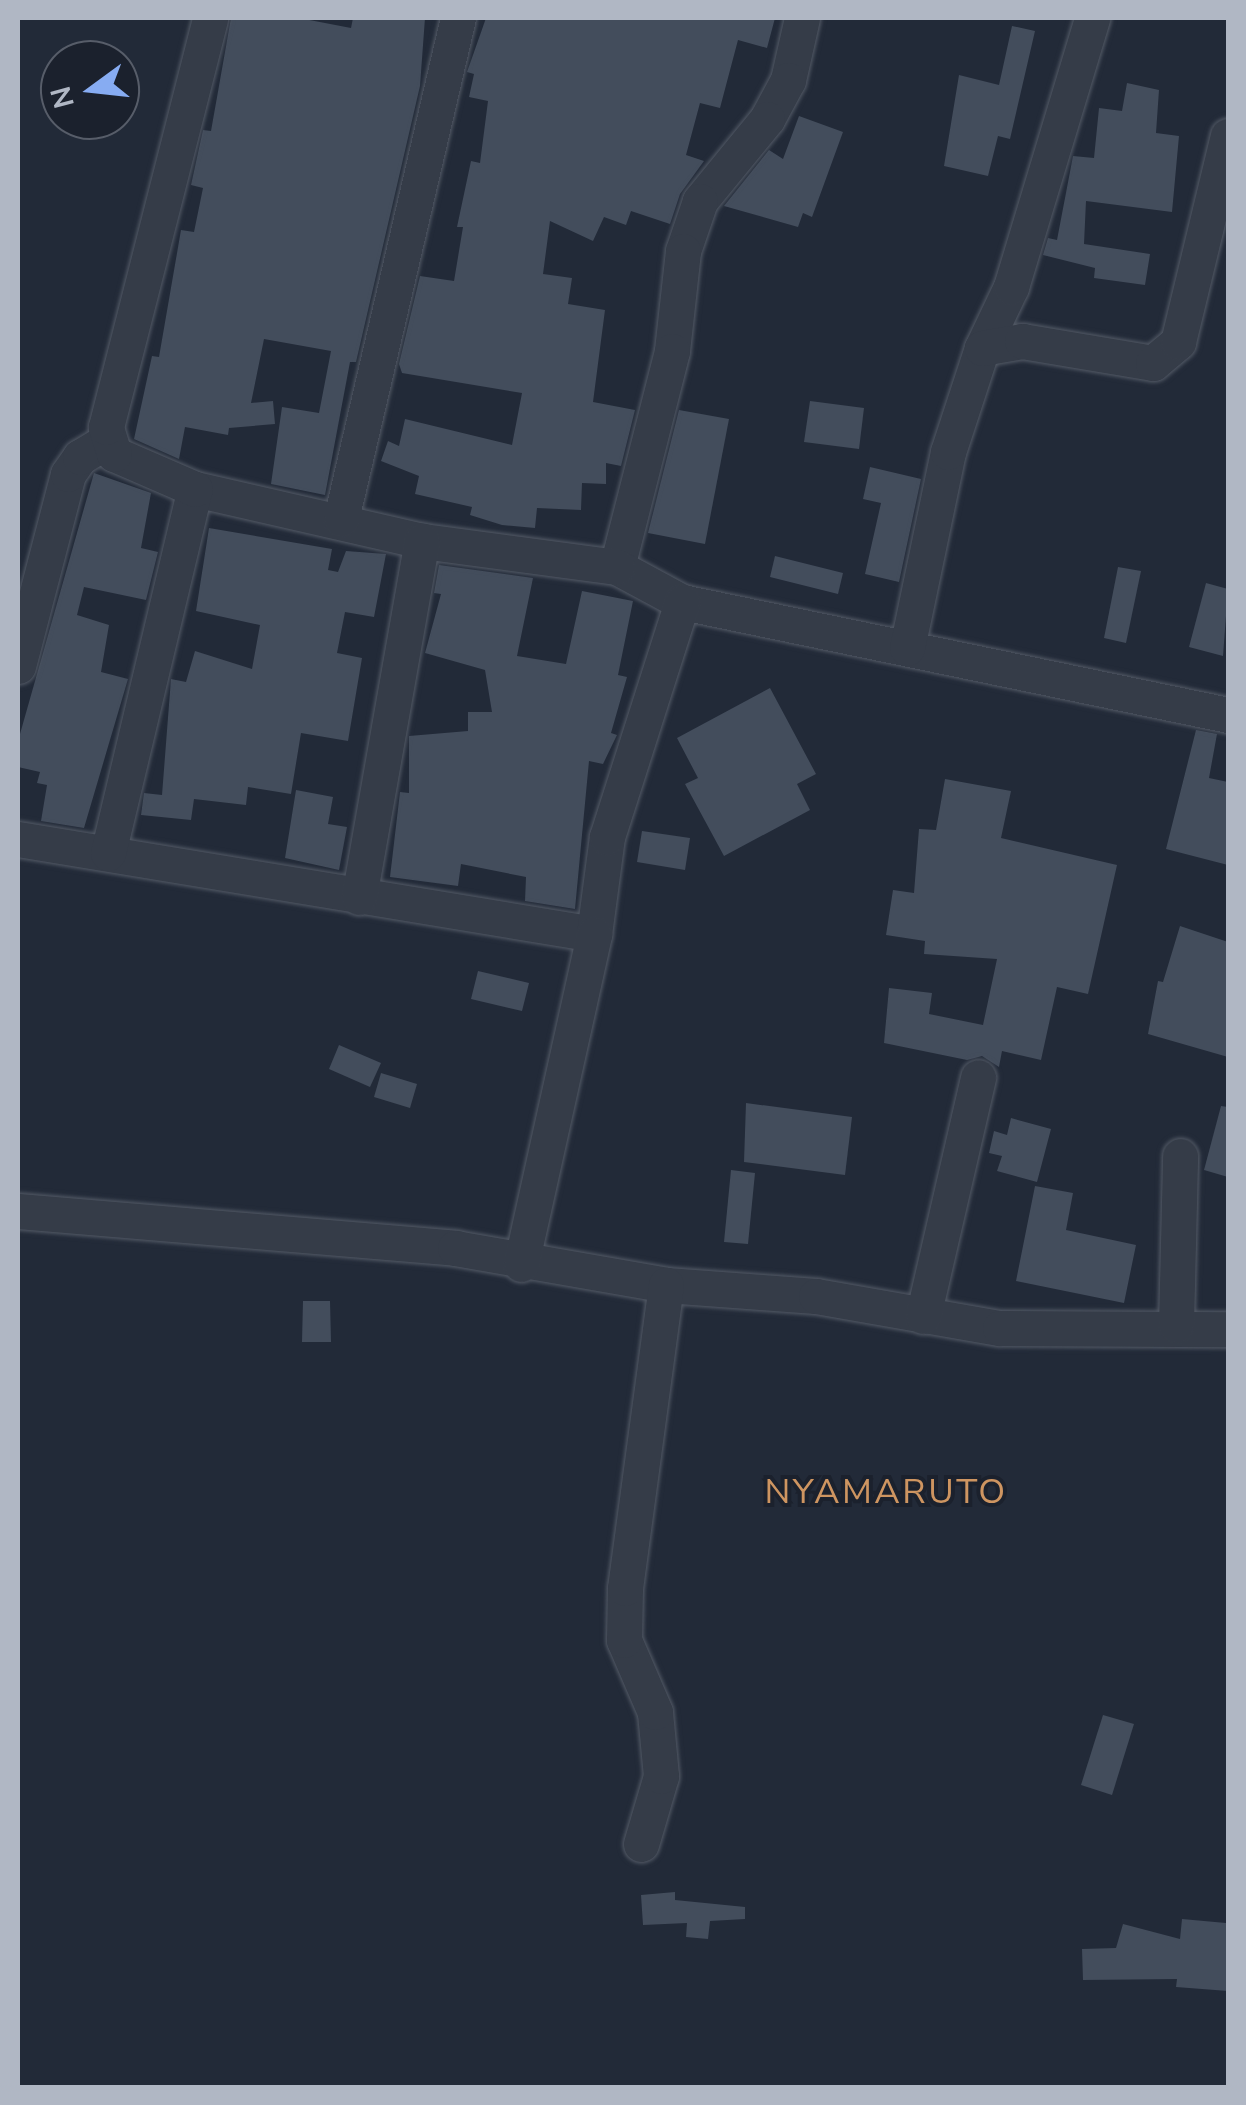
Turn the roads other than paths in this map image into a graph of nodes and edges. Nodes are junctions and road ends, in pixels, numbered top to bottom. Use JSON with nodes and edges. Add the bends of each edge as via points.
{"nodes":[{"id":1,"x":210,"y":18,"type":"edge"},
{"id":2,"x":458,"y":18,"type":"edge"},
{"id":3,"x":802,"y":18,"type":"edge"},
{"id":4,"x":1092,"y":18,"type":"edge"},
{"id":5,"x":1228,"y":136,"type":"edge"},
{"id":6,"x":982,"y":348,"type":"junction"},
{"id":7,"x":107,"y":442,"type":"junction"},
{"id":8,"x":195,"y":489,"type":"junction"},
{"id":9,"x":341,"y":518,"type":"junction"},
{"id":10,"x":422,"y":541,"type":"junction"},
{"id":11,"x":617,"y":567,"type":"junction"},
{"id":12,"x":682,"y":602,"type":"junction"},
{"id":13,"x":907,"y":648,"type":"junction"},
{"id":14,"x":18,"y":666,"type":"edge"},
{"id":15,"x":1228,"y":715,"type":"edge"},
{"id":16,"x":18,"y":839,"type":"edge"},
{"id":17,"x":108,"y":853,"type":"junction"},
{"id":18,"x":359,"y":898,"type":"junction"},
{"id":19,"x":594,"y":934,"type":"junction"},
{"id":20,"x":978,"y":1077,"type":"dead end"},
{"id":21,"x":1180,"y":1156,"type":"dead end"},
{"id":22,"x":18,"y":1211,"type":"edge"},
{"id":23,"x":521,"y":1264,"type":"junction"},
{"id":24,"x":666,"y":1285,"type":"junction"},
{"id":25,"x":923,"y":1316,"type":"junction"},
{"id":26,"x":1176,"y":1325,"type":"junction"},
{"id":27,"x":1228,"y":1329,"type":"edge"},
{"id":28,"x":640,"y":1844,"type":"dead end"}],
"edges":[{"from":1,"to":7,"type":"street","via":[[112,390]]},
{"from":2,"to":9,"type":"street"},
{"from":3,"to":11,"type":"street","via":[[788,80],[694,218],[672,351]]},
{"from":4,"to":6,"type":"street","via":[[1012,287]]},
{"from":5,"to":6,"type":"street","via":[[1178,342],[1153,363],[1022,341]]},
{"from":6,"to":13,"type":"street","via":[[948,452]]},
{"from":7,"to":8,"type":"street","via":[[114,454]]},
{"from":7,"to":14,"type":"street","via":[[80,457],[68,474]]},
{"from":8,"to":9,"type":"street"},
{"from":8,"to":17,"type":"street"},
{"from":9,"to":10,"type":"street"},
{"from":10,"to":11,"type":"street"},
{"from":10,"to":18,"type":"street"},
{"from":11,"to":12,"type":"street"},
{"from":12,"to":13,"type":"street"},
{"from":12,"to":19,"type":"street","via":[[607,837]]},
{"from":13,"to":15,"type":"street"},
{"from":16,"to":17,"type":"street"},
{"from":17,"to":18,"type":"street"},
{"from":18,"to":19,"type":"street"},
{"from":19,"to":23,"type":"street"},
{"from":20,"to":25,"type":"street"},
{"from":21,"to":26,"type":"street"},
{"from":22,"to":23,"type":"street","via":[[455,1248]]},
{"from":23,"to":24,"type":"street"},
{"from":24,"to":25,"type":"street","via":[[753,1288]]},
{"from":24,"to":28,"type":"street","via":[[625,1588],[624,1640],[655,1712],[661,1776]]},
{"from":25,"to":26,"type":"street","via":[[1000,1328]]},
{"from":26,"to":27,"type":"street"}]}
